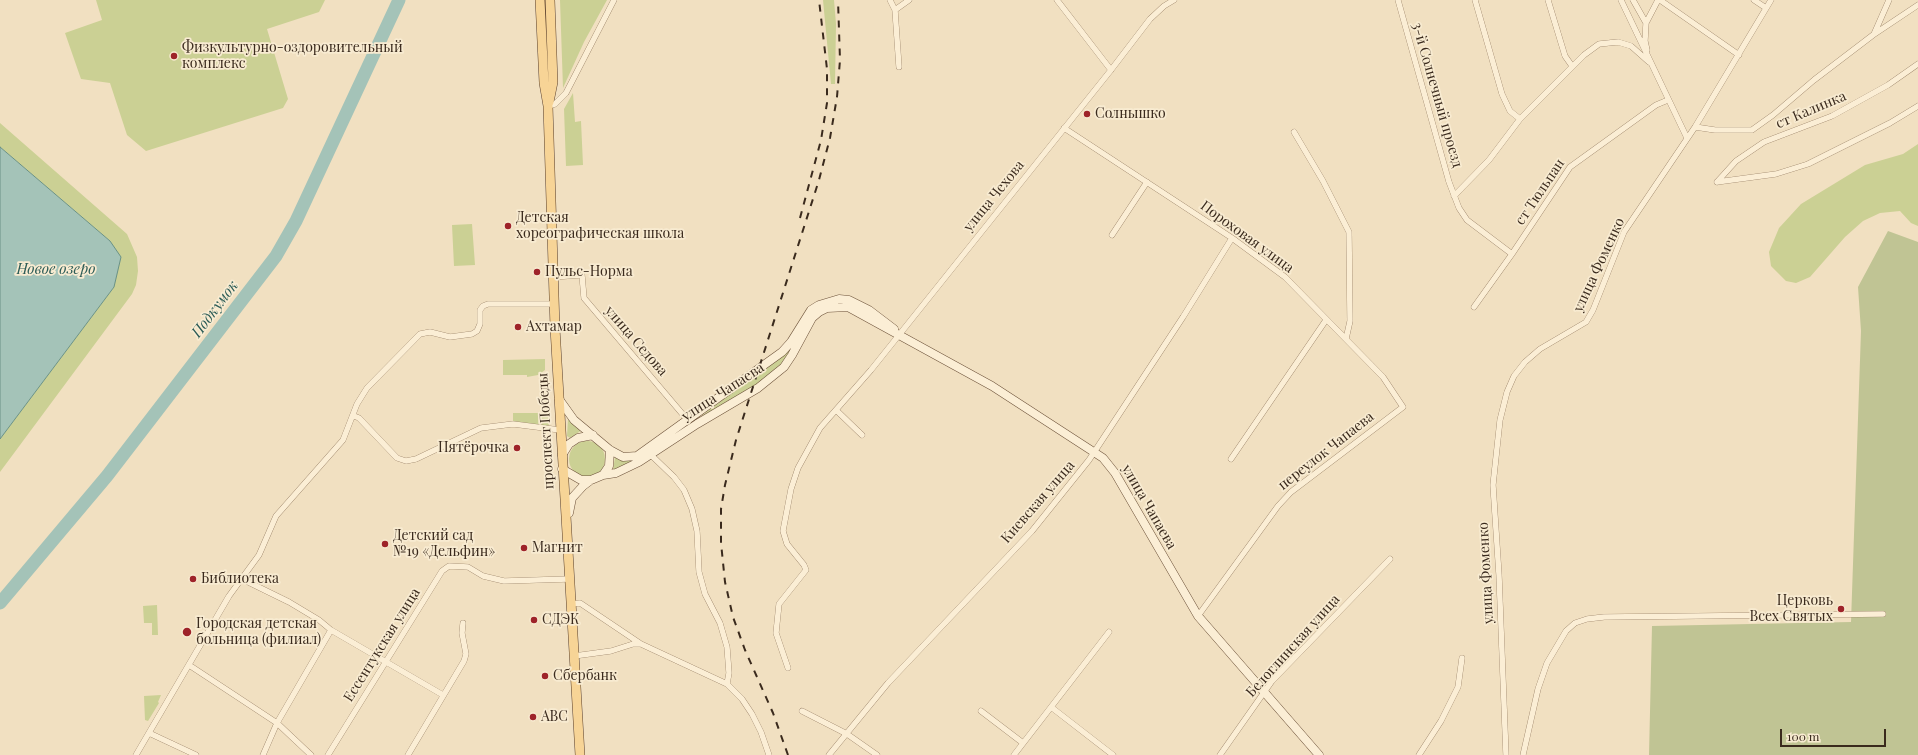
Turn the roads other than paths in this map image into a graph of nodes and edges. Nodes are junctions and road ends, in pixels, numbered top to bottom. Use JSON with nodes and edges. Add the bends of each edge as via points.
{"nodes":[{"id":1,"x":540,"y":0,"type":"edge"},
{"id":2,"x":550,"y":0,"type":"edge"},
{"id":3,"x":614,"y":0,"type":"edge"},
{"id":4,"x":890,"y":0,"type":"edge"},
{"id":5,"x":909,"y":0,"type":"edge"},
{"id":6,"x":1057,"y":0,"type":"edge"},
{"id":7,"x":1174,"y":0,"type":"edge"},
{"id":8,"x":1398,"y":0,"type":"edge"},
{"id":9,"x":1475,"y":0,"type":"edge"},
{"id":10,"x":1548,"y":0,"type":"edge"},
{"id":11,"x":1621,"y":0,"type":"edge"},
{"id":12,"x":1633,"y":0,"type":"edge"},
{"id":13,"x":1659,"y":0,"type":"edge"},
{"id":14,"x":1754,"y":0,"type":"edge"},
{"id":15,"x":1771,"y":0,"type":"edge"},
{"id":16,"x":1889,"y":0,"type":"edge"},
{"id":17,"x":1918,"y":5,"type":"edge"},
{"id":18,"x":1766,"y":8,"type":"junction"},
{"id":19,"x":895,"y":10,"type":"junction"},
{"id":20,"x":1646,"y":23,"type":"junction"},
{"id":21,"x":1874,"y":35,"type":"junction"},
{"id":22,"x":1739,"y":55,"type":"junction"},
{"id":23,"x":1649,"y":62,"type":"junction"},
{"id":24,"x":1918,"y":64,"type":"edge"},
{"id":25,"x":1572,"y":66,"type":"junction"},
{"id":26,"x":899,"y":67,"type":"dead end"},
{"id":27,"x":1111,"y":70,"type":"junction"},
{"id":28,"x":1668,"y":100,"type":"junction"},
{"id":29,"x":548,"y":106,"type":"junction"},
{"id":30,"x":1918,"y":106,"type":"edge"},
{"id":31,"x":1520,"y":119,"type":"junction"},
{"id":32,"x":1695,"y":127,"type":"junction"},
{"id":33,"x":1064,"y":128,"type":"junction"},
{"id":34,"x":1294,"y":132,"type":"dead end"},
{"id":35,"x":1687,"y":138,"type":"junction"},
{"id":36,"x":1147,"y":182,"type":"junction"},
{"id":37,"x":1454,"y":196,"type":"junction"},
{"id":38,"x":1112,"y":235,"type":"dead end"},
{"id":39,"x":1232,"y":238,"type":"junction"},
{"id":40,"x":1512,"y":254,"type":"junction"},
{"id":41,"x":553,"y":277,"type":"junction"},
{"id":42,"x":553,"y":304,"type":"junction"},
{"id":43,"x":1474,"y":307,"type":"dead end"},
{"id":44,"x":1326,"y":320,"type":"junction"},
{"id":45,"x":899,"y":334,"type":"junction"},
{"id":46,"x":1346,"y":339,"type":"junction"},
{"id":47,"x":558,"y":399,"type":"junction"},
{"id":48,"x":1403,"y":407,"type":"joint"},
{"id":49,"x":836,"y":410,"type":"junction"},
{"id":50,"x":354,"y":416,"type":"junction"},
{"id":51,"x":685,"y":417,"type":"dead end"},
{"id":52,"x":560,"y":430,"type":"junction"},
{"id":53,"x":593,"y":435,"type":"junction"},
{"id":54,"x":862,"y":435,"type":"dead end"},
{"id":55,"x":610,"y":450,"type":"junction"},
{"id":56,"x":1095,"y":453,"type":"junction"},
{"id":57,"x":562,"y":455,"type":"junction"},
{"id":58,"x":651,"y":455,"type":"junction"},
{"id":59,"x":1231,"y":460,"type":"dead end"},
{"id":60,"x":562,"y":469,"type":"junction"},
{"id":61,"x":603,"y":475,"type":"junction"},
{"id":62,"x":591,"y":480,"type":"junction"},
{"id":63,"x":565,"y":524,"type":"junction"},
{"id":64,"x":1390,"y":559,"type":"dead end"},
{"id":65,"x":569,"y":578,"type":"junction"},
{"id":66,"x":242,"y":579,"type":"junction"},
{"id":67,"x":571,"y":604,"type":"junction"},
{"id":68,"x":1883,"y":614,"type":"dead end"},
{"id":69,"x":1198,"y":616,"type":"junction"},
{"id":70,"x":463,"y":623,"type":"dead end"},
{"id":71,"x":331,"y":630,"type":"junction"},
{"id":72,"x":1109,"y":632,"type":"dead end"},
{"id":73,"x":641,"y":644,"type":"junction"},
{"id":74,"x":574,"y":656,"type":"junction"},
{"id":75,"x":1462,"y":658,"type":"dead end"},
{"id":76,"x":387,"y":662,"type":"junction"},
{"id":77,"x":189,"y":665,"type":"junction"},
{"id":78,"x":788,"y":668,"type":"dead end"},
{"id":79,"x":727,"y":684,"type":"junction"},
{"id":80,"x":1264,"y":692,"type":"junction"},
{"id":81,"x":443,"y":695,"type":"junction"},
{"id":82,"x":1051,"y":707,"type":"junction"},
{"id":83,"x":802,"y":711,"type":"dead end"},
{"id":84,"x":981,"y":711,"type":"dead end"},
{"id":85,"x":277,"y":723,"type":"junction"},
{"id":86,"x":149,"y":733,"type":"junction"},
{"id":87,"x":848,"y":734,"type":"junction"},
{"id":88,"x":1023,"y":743,"type":"junction"},
{"id":89,"x":136,"y":755,"type":"edge"},
{"id":90,"x":196,"y":755,"type":"edge"},
{"id":91,"x":263,"y":755,"type":"edge"},
{"id":92,"x":311,"y":755,"type":"edge"},
{"id":93,"x":328,"y":755,"type":"edge"},
{"id":94,"x":408,"y":755,"type":"edge"},
{"id":95,"x":580,"y":755,"type":"edge"},
{"id":96,"x":769,"y":755,"type":"edge"},
{"id":97,"x":829,"y":755,"type":"edge"},
{"id":98,"x":877,"y":755,"type":"edge"},
{"id":99,"x":1014,"y":755,"type":"edge"},
{"id":100,"x":1113,"y":755,"type":"edge"},
{"id":101,"x":1220,"y":755,"type":"edge"},
{"id":102,"x":1319,"y":755,"type":"edge"},
{"id":103,"x":1419,"y":755,"type":"edge"},
{"id":104,"x":1506,"y":755,"type":"edge"},
{"id":105,"x":1523,"y":755,"type":"edge"}],
"edges":[{"from":1,"to":29,"type":"main road","name":"проспект Победы","via":[[544,83]]},
{"from":2,"to":29,"type":"main road","name":"проспект Победы","via":[[553,82]]},
{"from":3,"to":29,"type":"street","via":[[566,93],[555,104]]},
{"from":4,"to":19,"type":"street"},
{"from":5,"to":19,"type":"street"},
{"from":6,"to":27,"type":"street"},
{"from":7,"to":27,"type":"street","name":"улица Чехова","via":[[1150,19]]},
{"from":8,"to":37,"type":"street","name":"3-й Солнечный проезд"},
{"from":9,"to":31,"type":"street","via":[[1502,94],[1510,111]]},
{"from":10,"to":25,"type":"street","via":[[1565,56]]},
{"from":11,"to":23,"type":"street"},
{"from":12,"to":20,"type":"street"},
{"from":13,"to":20,"type":"street"},
{"from":13,"to":22,"type":"street"},
{"from":14,"to":18,"type":"street"},
{"from":15,"to":18,"type":"street","name":"улица Фоменко"},
{"from":16,"to":21,"type":"street"},
{"from":17,"to":21,"type":"street"},
{"from":18,"to":22,"type":"street","name":"улица Фоменко"},
{"from":19,"to":26,"type":"street"},
{"from":20,"to":23,"type":"street","via":[[1645,41]]},
{"from":21,"to":32,"type":"street","via":[[1752,130]]},
{"from":22,"to":32,"type":"street","name":"улица Фоменко"},
{"from":23,"to":25,"type":"street","via":[[1631,46],[1618,42],[1599,44]]},
{"from":23,"to":28,"type":"street"},
{"from":24,"to":30,"type":"street","name":"ст Калинка","via":[[1888,85],[1832,116],[1764,142],[1736,161],[1717,182],[1776,174],[1808,164]]},
{"from":25,"to":31,"type":"street"},
{"from":27,"to":33,"type":"street","name":"улица Чехова"},
{"from":28,"to":35,"type":"street"},
{"from":28,"to":40,"type":"street","name":"ст Тюльпан","via":[[1656,105],[1576,161]]},
{"from":29,"to":41,"type":"main road","name":"проспект Победы"},
{"from":31,"to":37,"type":"street","via":[[1489,160]]},
{"from":32,"to":35,"type":"street","name":"улица Фоменко"},
{"from":33,"to":36,"type":"street","name":"Пороховая улица"},
{"from":33,"to":45,"type":"street","name":"улица Чехова"},
{"from":34,"to":46,"type":"street","via":[[1349,232],[1350,321]]},
{"from":35,"to":104,"type":"street","name":"улица Фоменко","via":[[1624,232],[1586,322],[1540,349],[1525,362],[1514,376],[1507,392],[1500,420],[1493,485],[1500,583]]},
{"from":36,"to":38,"type":"street"},
{"from":36,"to":39,"type":"street","name":"Пороховая улица"},
{"from":37,"to":40,"type":"street","name":"3-й Солнечный проезд","via":[[1467,220]]},
{"from":39,"to":44,"type":"street","name":"Пороховая улица","via":[[1285,277]]},
{"from":39,"to":56,"type":"street","name":"Киевская улица"},
{"from":40,"to":43,"type":"street","name":"ст Тюльпан"},
{"from":41,"to":42,"type":"main road","name":"проспект Победы"},
{"from":41,"to":51,"type":"street","name":"улица Седова","via":[[582,275],[584,298]]},
{"from":42,"to":47,"type":"main road","name":"проспект Победы"},
{"from":42,"to":50,"type":"street","via":[[488,304],[480,310],[480,324],[477,331],[472,334],[450,337],[430,332],[420,334],[367,388],[357,404]]},
{"from":44,"to":46,"type":"street","name":"Пороховая улица"},
{"from":44,"to":59,"type":"street"},
{"from":45,"to":49,"type":"street","name":"улица Чехова"},
{"from":45,"to":55,"type":"main road","name":"улица Чапаева","via":[[858,303],[839,299],[819,305],[811,310],[782,352],[647,450],[630,458]]},
{"from":45,"to":56,"type":"main road","name":"улица Чапаева","via":[[992,386]]},
{"from":45,"to":58,"type":"main road","name":"улица Чапаева","via":[[848,307],[827,308],[812,318],[784,367],[758,388]]},
{"from":46,"to":48,"type":"street","name":"Пороховая улица","via":[[1383,377]]},
{"from":47,"to":52,"type":"main road","name":"проспект Победы"},
{"from":47,"to":53,"type":"main road","name":"улица Чапаева","via":[[574,420]]},
{"from":48,"to":69,"type":"street","name":"переулок Чапаева","via":[[1282,501]]},
{"from":49,"to":54,"type":"street"},
{"from":49,"to":78,"type":"street","name":"улица Чехова","via":[[820,428],[798,468],[786,509],[783,531],[787,544],[806,570],[779,604],[776,633]]},
{"from":50,"to":52,"type":"street","via":[[359,418],[397,458],[406,461],[416,459],[481,428],[513,424]]},
{"from":50,"to":66,"type":"street","via":[[335,451],[276,516],[259,555]]},
{"from":52,"to":57,"type":"main road","name":"проспект Победы"},
{"from":53,"to":55,"type":"main road","name":"улица Чапаева"},
{"from":53,"to":57,"type":"main road","via":[[578,438],[569,444]]},
{"from":55,"to":61,"type":"main road","via":[[609,466]]},
{"from":56,"to":69,"type":"main road","name":"улица Чапаева","via":[[1103,458],[1115,473]]},
{"from":56,"to":87,"type":"street","name":"Киевская улица","via":[[1032,530],[888,683]]},
{"from":57,"to":60,"type":"main road","name":"проспект Победы"},
{"from":58,"to":61,"type":"main road","name":"улица Чапаева","via":[[616,473]]},
{"from":58,"to":79,"type":"street","via":[[684,490],[692,509],[697,531],[699,572],[705,594],[720,623],[727,647]]},
{"from":60,"to":62,"type":"main road","via":[[581,480]]},
{"from":60,"to":63,"type":"main road","name":"проспект Победы"},
{"from":61,"to":62,"type":"main road","name":"улица Чапаева"},
{"from":62,"to":63,"type":"main road","name":"улица Чапаева","via":[[575,492]]},
{"from":63,"to":65,"type":"main road","name":"проспект Победы"},
{"from":64,"to":80,"type":"street","name":"Белоглинская улица"},
{"from":65,"to":67,"type":"main road","name":"проспект Победы"},
{"from":65,"to":76,"type":"street","name":"Ессентукская улица","via":[[504,581],[482,576],[468,567],[449,566],[442,572]]},
{"from":66,"to":71,"type":"street","via":[[289,602]]},
{"from":66,"to":77,"type":"street","via":[[228,596]]},
{"from":67,"to":73,"type":"street","via":[[580,603]]},
{"from":67,"to":74,"type":"main road","name":"проспект Победы"},
{"from":68,"to":105,"type":"street","via":[[1604,617],[1575,623],[1566,631],[1547,663],[1538,689]]},
{"from":69,"to":80,"type":"main road","name":"улица Чапаева"},
{"from":70,"to":81,"type":"street","via":[[466,654]]},
{"from":71,"to":76,"type":"street"},
{"from":71,"to":85,"type":"street"},
{"from":72,"to":82,"type":"street"},
{"from":73,"to":74,"type":"street"},
{"from":73,"to":79,"type":"street"},
{"from":74,"to":95,"type":"main road","name":"проспект Победы"},
{"from":75,"to":103,"type":"street","via":[[1458,687],[1441,721]]},
{"from":76,"to":81,"type":"street"},
{"from":76,"to":93,"type":"street","name":"Ессентукская улица"},
{"from":77,"to":85,"type":"street"},
{"from":77,"to":86,"type":"street"},
{"from":79,"to":96,"type":"street","via":[[752,714]]},
{"from":80,"to":101,"type":"street","name":"Белоглинская улица"},
{"from":80,"to":102,"type":"main road","name":"улица Чапаева"},
{"from":81,"to":94,"type":"street"},
{"from":82,"to":88,"type":"street"},
{"from":82,"to":100,"type":"street"},
{"from":83,"to":87,"type":"street"},
{"from":84,"to":88,"type":"street"},
{"from":85,"to":91,"type":"street"},
{"from":85,"to":92,"type":"street"},
{"from":86,"to":89,"type":"street"},
{"from":86,"to":90,"type":"street"},
{"from":87,"to":97,"type":"street","name":"Киевская улица"},
{"from":87,"to":98,"type":"street"},
{"from":88,"to":99,"type":"street"}]}
